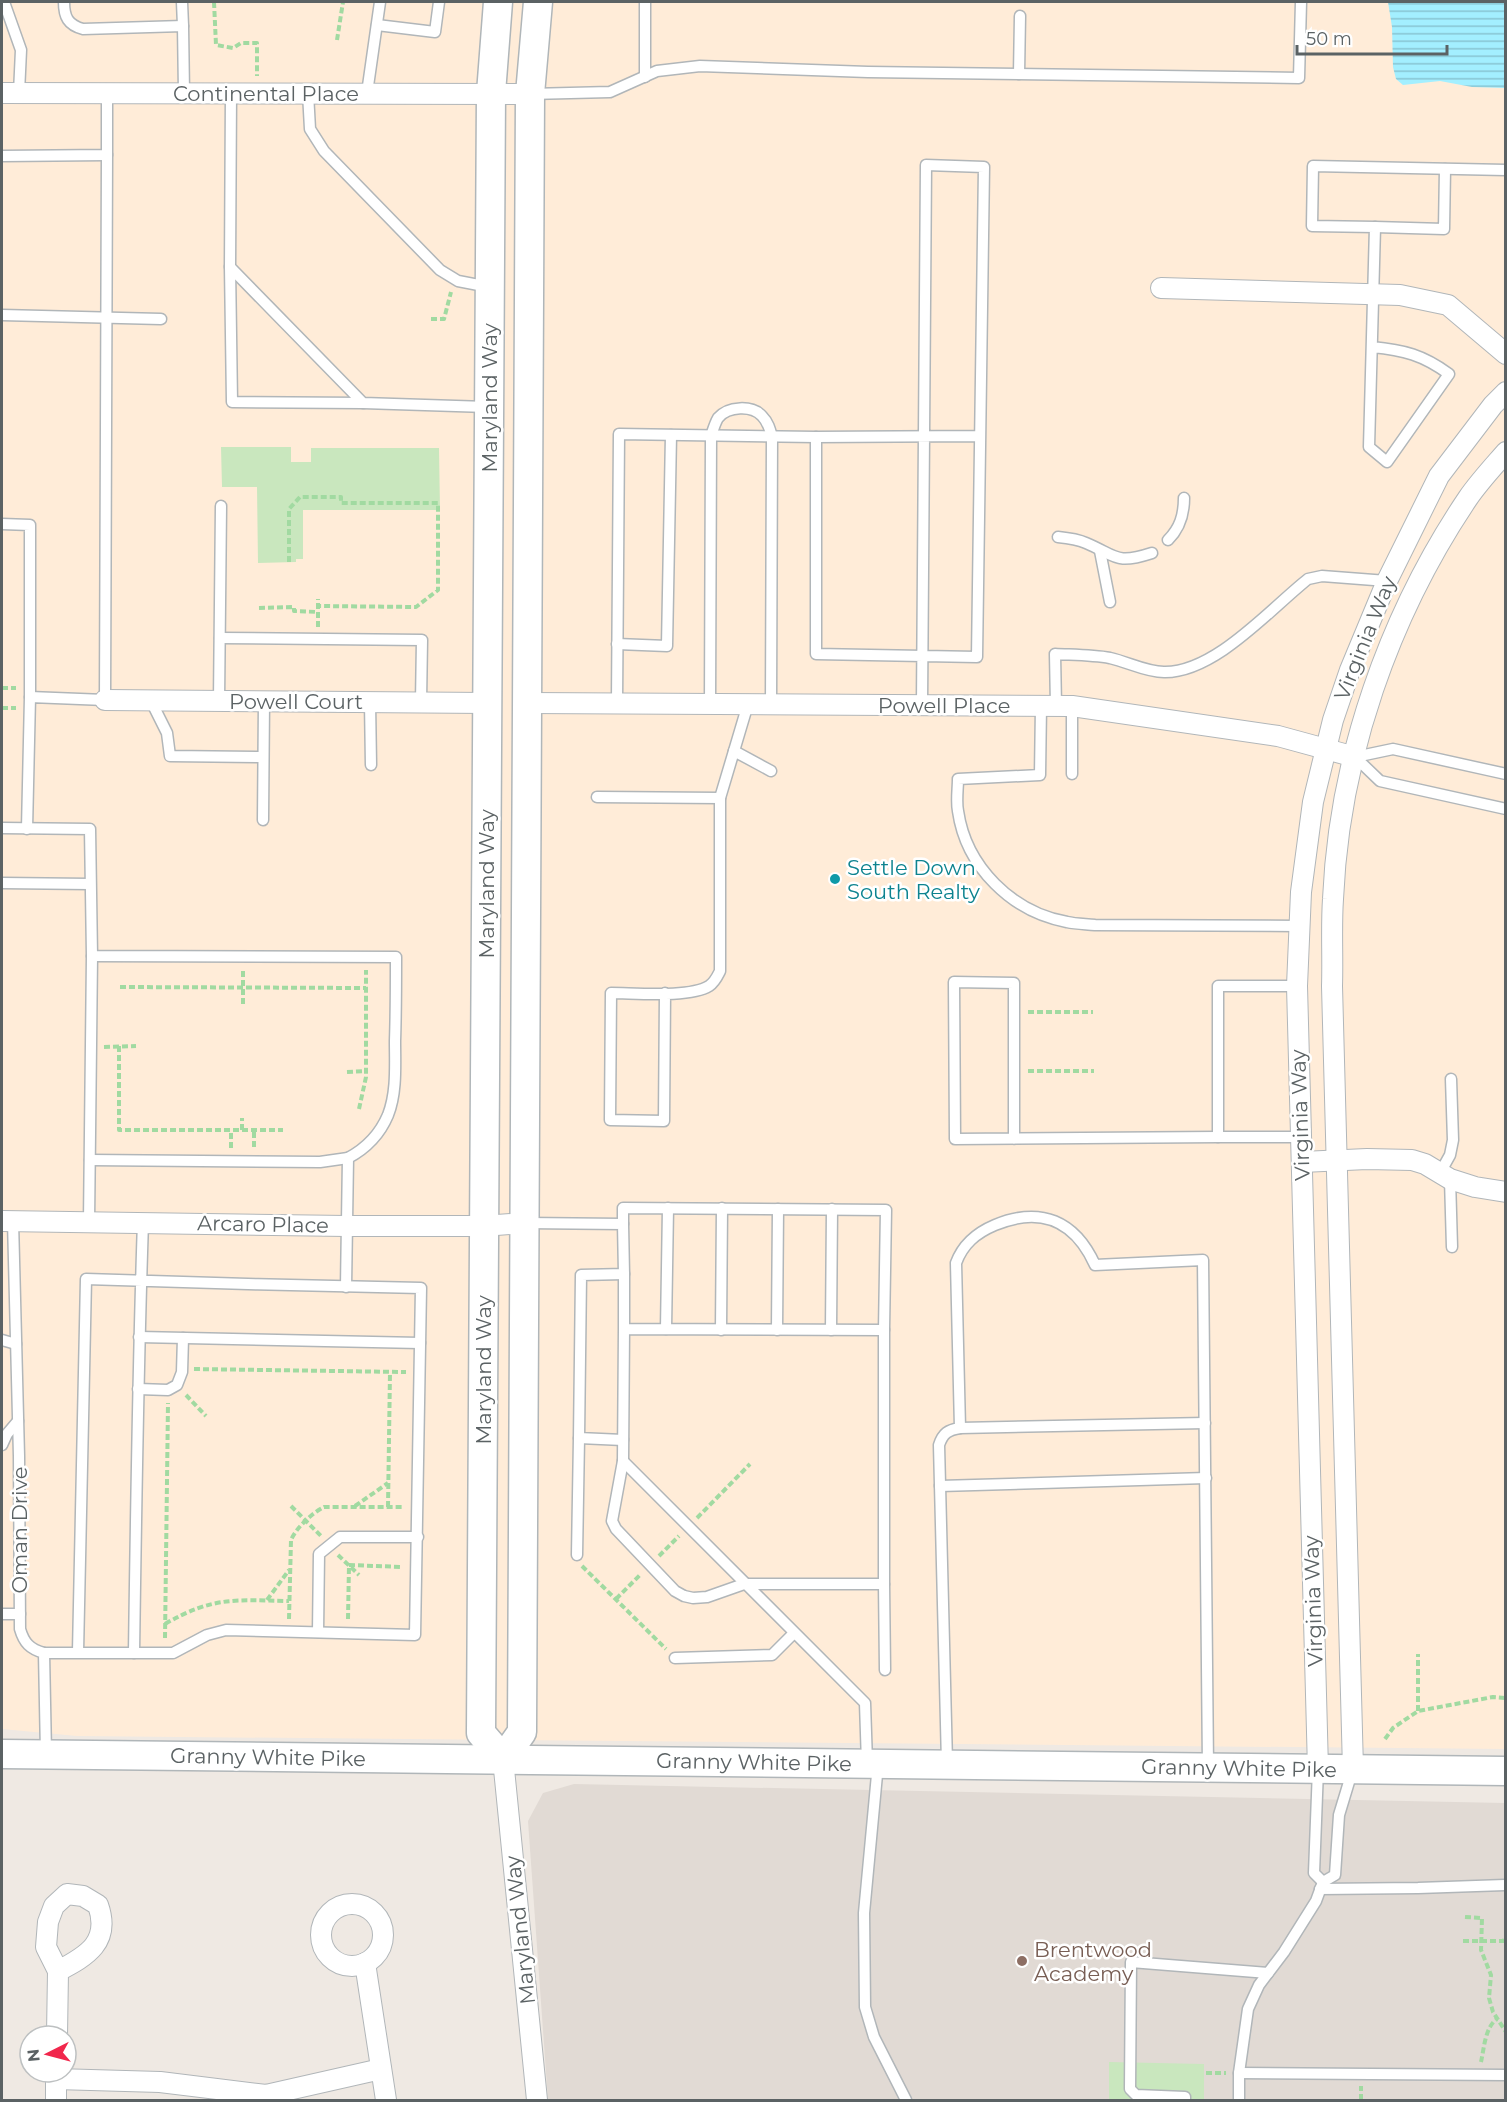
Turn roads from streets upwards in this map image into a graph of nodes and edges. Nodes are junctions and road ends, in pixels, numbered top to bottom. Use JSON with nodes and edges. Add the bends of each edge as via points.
{"nodes":[{"id":1,"x":498,"y":2,"type":"edge"},
{"id":2,"x":538,"y":2,"type":"edge"},
{"id":3,"x":10,"y":93,"type":"edge"},
{"id":4,"x":491,"y":93,"type":"junction"},
{"id":5,"x":530,"y":94,"type":"junction"},
{"id":6,"x":1161,"y":288,"type":"dead end"},
{"id":7,"x":1506,"y":354,"type":"edge"},
{"id":8,"x":1506,"y":392,"type":"edge"},
{"id":9,"x":1506,"y":452,"type":"edge"},
{"id":10,"x":105,"y":700,"type":"road end"},
{"id":11,"x":488,"y":703,"type":"junction"},
{"id":12,"x":528,"y":703,"type":"junction"},
{"id":13,"x":1325,"y":749,"type":"junction"},
{"id":14,"x":1355,"y":757,"type":"junction"},
{"id":15,"x":1337,"y":1161,"type":"junction"},
{"id":16,"x":1302,"y":1162,"type":"junction"},
{"id":17,"x":1506,"y":1192,"type":"edge"},
{"id":18,"x":7,"y":1221,"type":"edge"},
{"id":19,"x":525,"y":1224,"type":"junction"},
{"id":20,"x":483,"y":1226,"type":"junction"},
{"id":21,"x":2,"y":1754,"type":"edge"},
{"id":22,"x":503,"y":1759,"type":"junction"},
{"id":23,"x":1318,"y":1769,"type":"junction"},
{"id":24,"x":1353,"y":1769,"type":"junction"},
{"id":25,"x":1506,"y":1771,"type":"edge"},
{"id":26,"x":365,"y":1963,"type":"dead end"},
{"id":27,"x":58,"y":1971,"type":"dead end"},
{"id":28,"x":57,"y":2024,"type":"edge"},
{"id":29,"x":381,"y":2069,"type":"junction"},
{"id":30,"x":78,"y":2076,"type":"edge"},
{"id":31,"x":56,"y":2084,"type":"edge"},
{"id":32,"x":56,"y":2100,"type":"edge"},
{"id":33,"x":386,"y":2100,"type":"edge"},
{"id":34,"x":537,"y":2100,"type":"edge"}],
"edges":[{"from":1,"to":4,"type":"main road","name":"Maryland Way"},
{"from":2,"to":5,"type":"main road","name":"Maryland Way"},
{"from":3,"to":4,"type":"street","name":"Continental Place"},
{"from":4,"to":5,"type":"street","name":"Continental Place"},
{"from":4,"to":11,"type":"main road","name":"Maryland Way"},
{"from":5,"to":12,"type":"main road","name":"Maryland Way"},
{"from":6,"to":7,"type":"street","via":[[1400,295],[1448,304]]},
{"from":8,"to":13,"type":"street","name":"Virginia Way","via":[[1439,476],[1387,581],[1350,670]]},
{"from":9,"to":14,"type":"street","name":"Virginia Way","via":[[1469,497],[1424,570],[1388,648]]},
{"from":10,"to":11,"type":"street","name":"Powell Court"},
{"from":11,"to":12,"type":"main road"},
{"from":11,"to":20,"type":"main road","name":"Maryland Way"},
{"from":12,"to":13,"type":"street","name":"Powell Place","via":[[1056,706],[1278,736]]},
{"from":12,"to":19,"type":"main road","name":"Maryland Way"},
{"from":13,"to":14,"type":"street","name":"Powell Place"},
{"from":13,"to":16,"type":"street","name":"Virginia Way","via":[[1313,802],[1299,926]]},
{"from":14,"to":15,"type":"street","name":"Virginia Way","via":[[1342,813],[1333,899]]},
{"from":15,"to":16,"type":"street"},
{"from":15,"to":17,"type":"street","via":[[1412,1160],[1475,1187]]},
{"from":15,"to":24,"type":"street","name":"Virginia Way"},
{"from":16,"to":23,"type":"street","name":"Virginia Way"},
{"from":18,"to":20,"type":"street","name":"Arcaro Place"},
{"from":19,"to":20,"type":"street","name":"Arcaro Place"},
{"from":19,"to":22,"type":"main road","name":"Maryland Way","via":[[522,1732]]},
{"from":20,"to":22,"type":"main road","name":"Maryland Way","via":[[481,1733]]},
{"from":21,"to":22,"type":"main road","name":"Granny White Pike"},
{"from":22,"to":23,"type":"main road","name":"Granny White Pike"},
{"from":22,"to":34,"type":"street","name":"Maryland Way"},
{"from":23,"to":24,"type":"main road","name":"Granny White Pike"},
{"from":24,"to":25,"type":"main road","name":"Granny White Pike"},
{"from":26,"to":29,"type":"street"},
{"from":27,"to":28,"type":"street"},
{"from":29,"to":30,"type":"street","via":[[266,2095]]},
{"from":29,"to":33,"type":"street"},
{"from":31,"to":32,"type":"street"}]}
